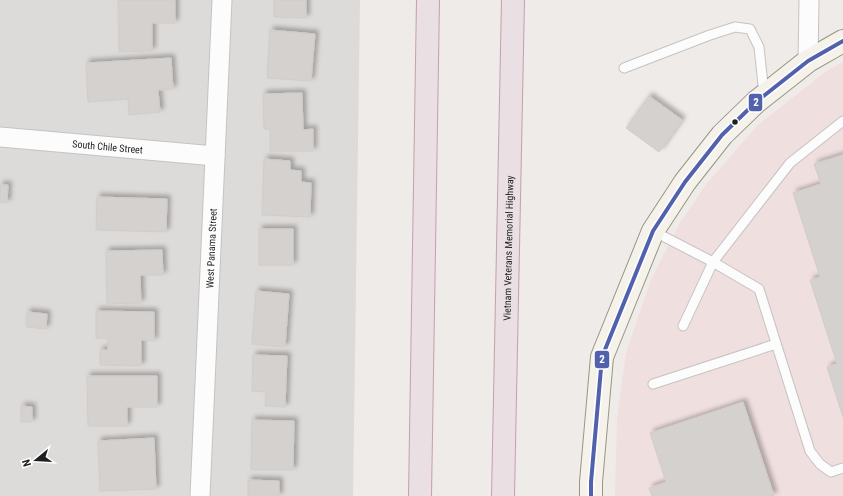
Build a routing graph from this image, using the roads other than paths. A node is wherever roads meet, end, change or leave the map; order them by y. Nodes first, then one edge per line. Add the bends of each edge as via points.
1 (222, 0) edge
2 (428, 0) edge
3 (513, 0) edge
4 (809, 0) edge
5 (843, 42) edge
6 (808, 61) junction
7 (624, 68) dead end
8 (764, 95) junction
9 (843, 121) edge
10 (0, 137) edge
11 (215, 156) junction
12 (654, 231) junction
13 (713, 262) junction
14 (683, 326) dead end
15 (776, 344) junction
16 (653, 384) dead end
17 (421, 429) junction
18 (843, 468) edge
19 (200, 496) edge
20 (414, 496) edge
21 (420, 496) edge
22 (503, 496) edge
23 (591, 496) edge

1 - 11 street, West Panama Street
2 - 17 highway
3 - 22 highway, Vietnam Veterans Memorial Highway
4 - 6 street
5 - 6 street
6 - 8 street
7 - 8 lane via 735,27 750,29 759,47
8 - 12 street via 722,135 685,182
9 - 13 lane via 790,163
10 - 11 street, South Chile Street
11 - 19 street, West Panama Street
12 - 13 lane
12 - 23 street via 602,357
13 - 14 lane
13 - 15 lane via 759,289
15 - 16 lane
15 - 18 lane via 810,451 820,464 831,472
17 - 20 highway
17 - 21 highway

